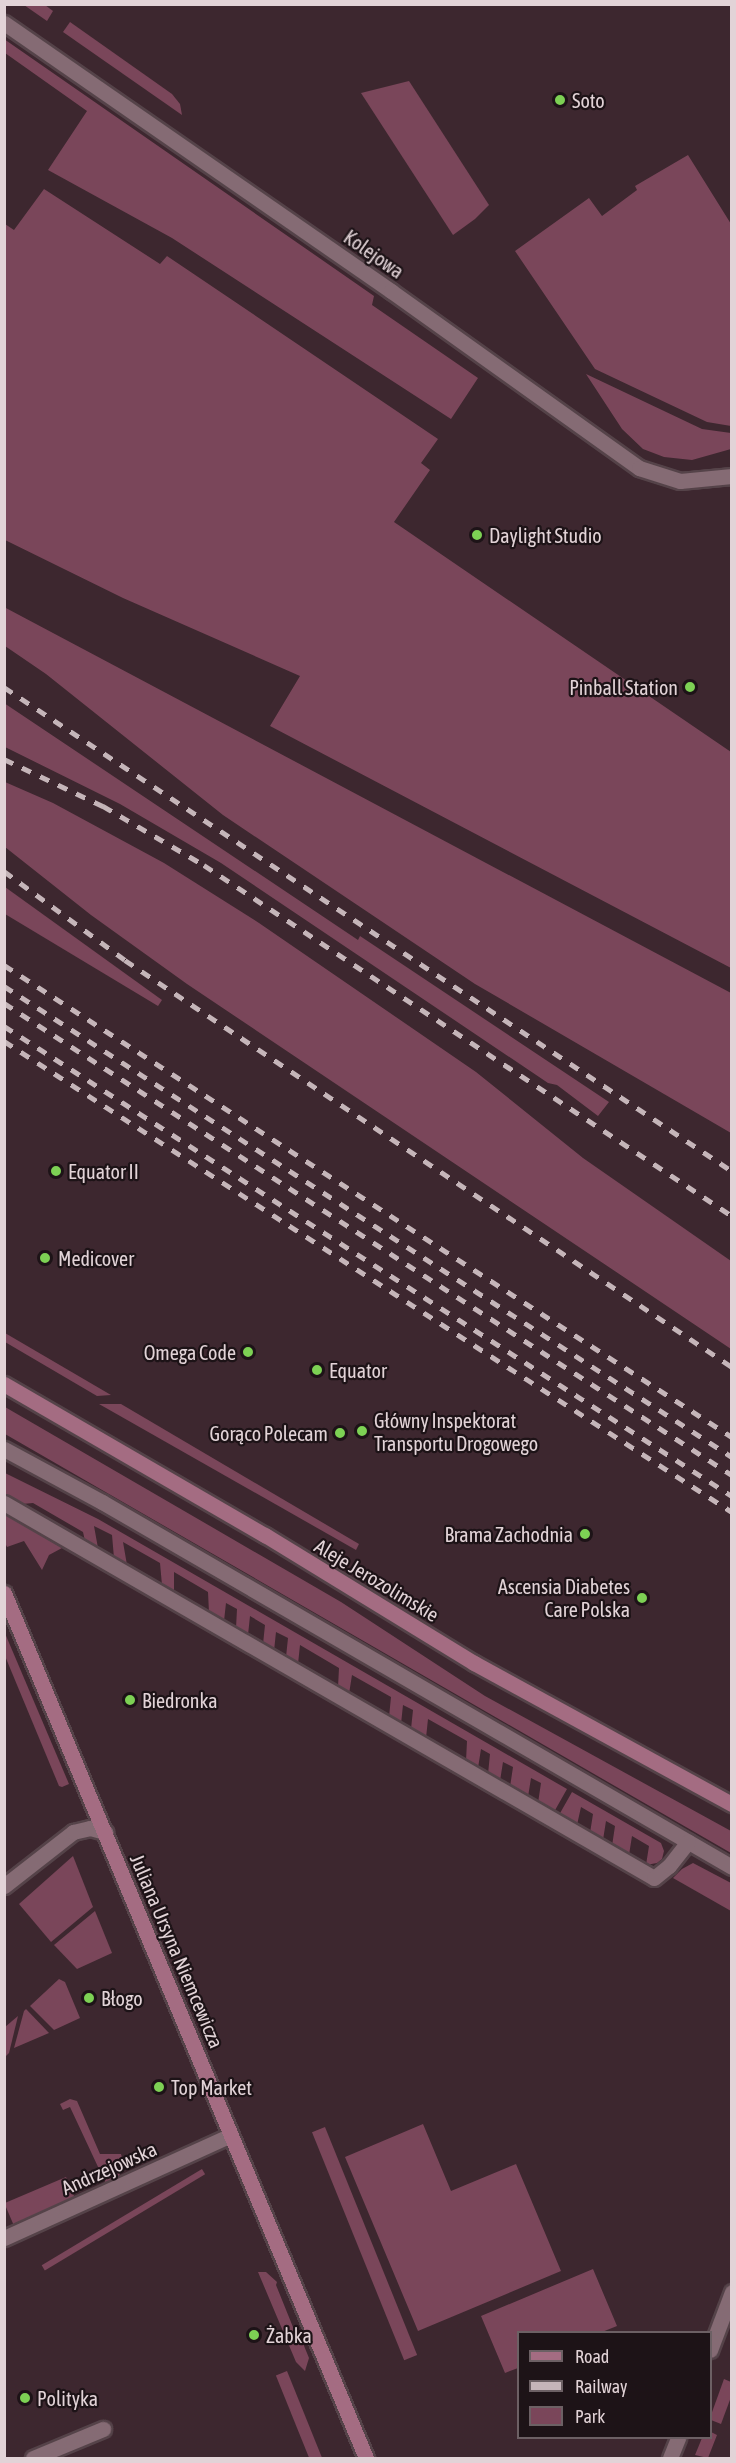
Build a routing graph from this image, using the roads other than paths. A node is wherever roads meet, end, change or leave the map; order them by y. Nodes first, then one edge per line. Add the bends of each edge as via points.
1 (4, 23) edge
2 (732, 476) edge
3 (4, 1384) edge
4 (4, 1449) edge
5 (4, 1503) edge
6 (4, 1593) edge
7 (732, 1804) edge
8 (105, 1832) junction
9 (688, 1842) junction
10 (732, 1867) edge
11 (4, 1886) edge
12 (231, 2135) junction
13 (4, 2238) edge
14 (732, 2292) edge
15 (712, 2346) edge
16 (103, 2429) dead end
17 (678, 2439) edge
18 (33, 2458) edge
19 (366, 2458) edge
20 (670, 2458) edge

1 - 2 street, Kolejowa via 639,468 680,481
3 - 7 main road, Aleje Jerozolimskie via 265,1535 474,1663
4 - 9 street
5 - 9 street via 654,1878
6 - 8 main road, Juliana Ursyna Niemcewicza
8 - 11 street via 90,1828 73,1832
8 - 12 main road, Juliana Ursyna Niemcewicza
9 - 10 street
12 - 13 street, Andrzejowska
12 - 19 main road, Juliana Ursyna Niemcewicza
14 - 15 street
16 - 18 street
17 - 20 street

